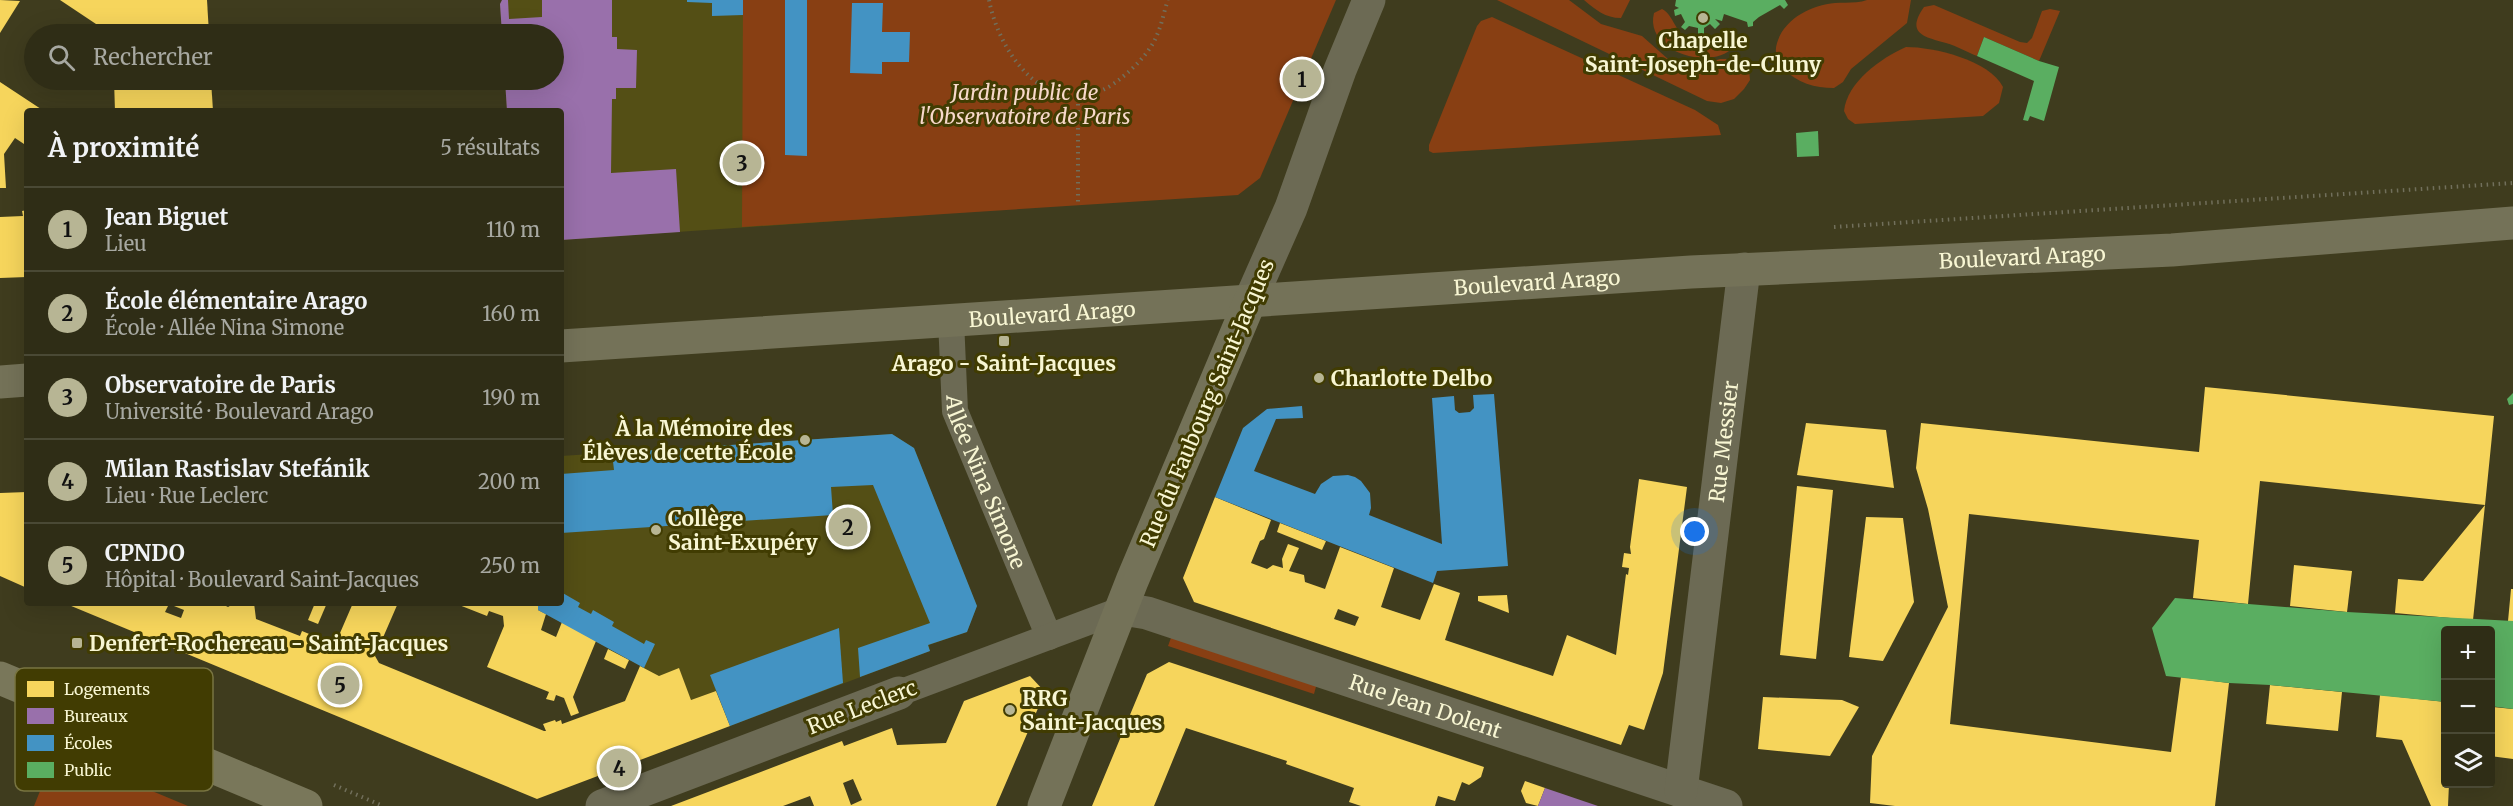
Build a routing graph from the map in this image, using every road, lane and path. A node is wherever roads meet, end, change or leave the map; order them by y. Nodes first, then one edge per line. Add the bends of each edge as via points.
1 (989, 0) edge
2 (1168, 0) edge
3 (1369, 0) edge
4 (1078, 98) junction
5 (2513, 183) edge
6 (1078, 206) dead end
7 (2513, 223) edge
8 (1832, 228) dead end
9 (1744, 269) junction
10 (1250, 301) junction
11 (951, 320) junction
12 (564, 346) edge
13 (24, 380) edge
14 (0, 382) edge
15 (1123, 609) junction
16 (1049, 637) junction
17 (0, 678) edge
18 (15, 684) edge
19 (899, 693) joint
20 (213, 767) edge
21 (1681, 791) junction
22 (306, 806) edge
23 (602, 806) edge
24 (1044, 806) edge
25 (1726, 806) edge

1 - 4 path via 1005,44 1019,66 1055,93
2 - 4 path via 1157,35 1133,68 1115,84
3 - 10 street, Rue du Faubourg Saint-Jacques via 1291,207
4 - 6 path
5 - 8 path, Boulevard Arago
7 - 9 main road, Boulevard Arago via 2172,249
9 - 10 main road, Boulevard Arago
9 - 21 street, Rue Messier
10 - 11 main road, Boulevard Arago
10 - 15 main road, Rue du Faubourg Saint-Jacques
11 - 12 main road, Boulevard Arago
11 - 16 street, Allée Nina Simone via 955,411
13 - 14 main road
15 - 16 street, Rue Leclerc
15 - 21 street, Rue Jean Dolent via 1147,613
15 - 24 main road, Rue du Faubourg Saint-Jacques
16 - 19 street, Rue Leclerc
17 - 18 main road
19 - 23 street, Rue Leclerc
20 - 22 main road
21 - 25 street, Rue Jean Dolent

